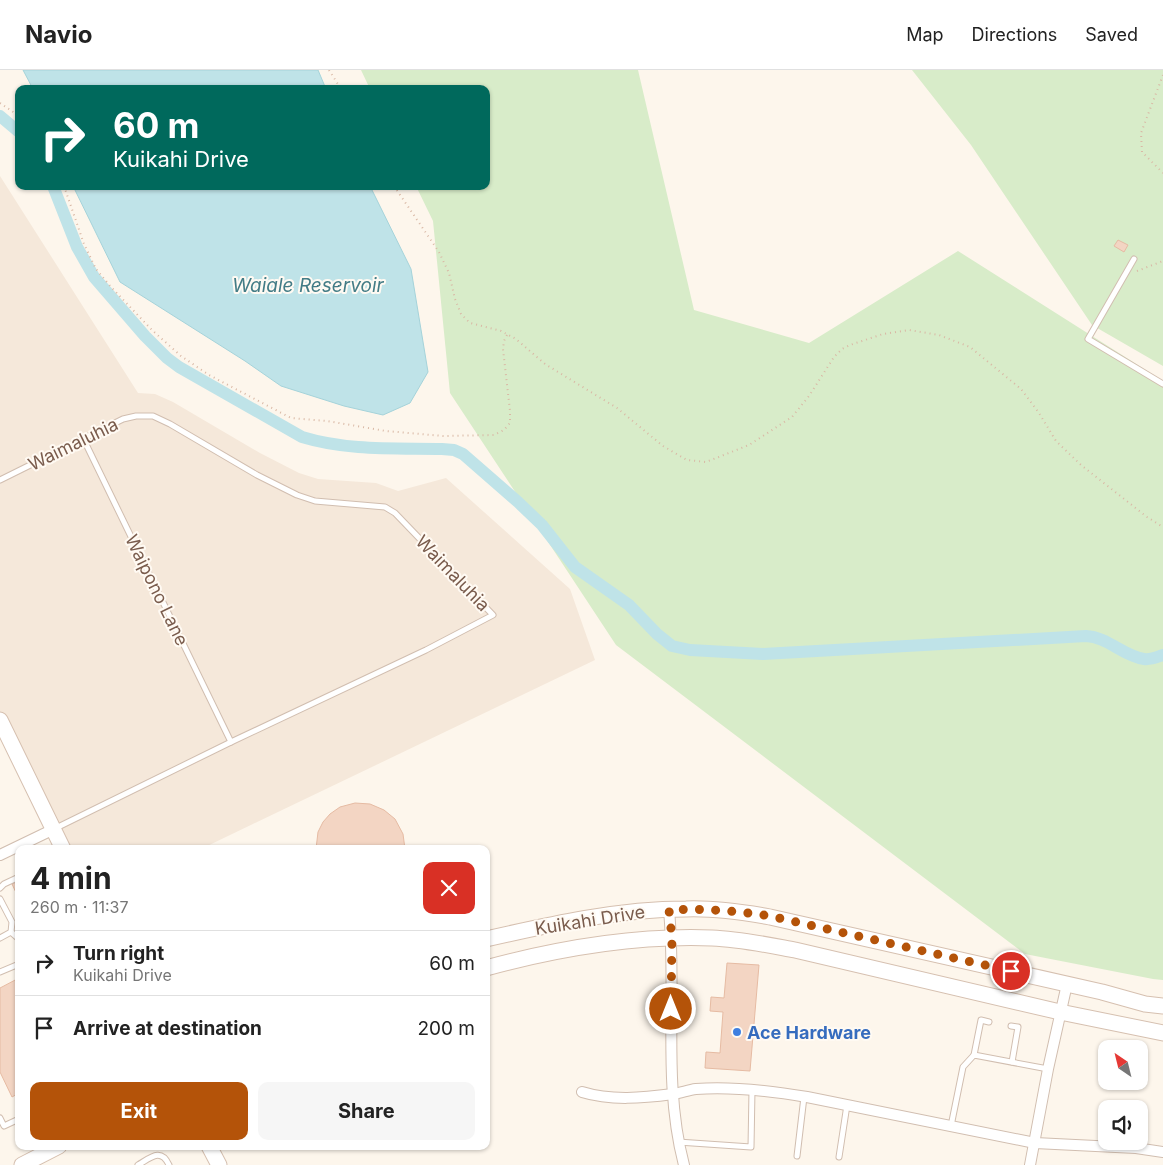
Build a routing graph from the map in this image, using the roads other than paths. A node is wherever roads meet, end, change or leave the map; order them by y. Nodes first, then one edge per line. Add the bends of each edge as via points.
1 (1134, 259) dead end
2 (1163, 384) edge
3 (83, 438) junction
4 (0, 480) edge
5 (0, 720) edge
6 (231, 742) junction
7 (54, 829) junction
8 (21, 845) edge
9 (62, 845) edge
10 (15, 848) edge
11 (0, 855) edge
12 (15, 879) edge
13 (0, 888) edge
14 (0, 899) edge
15 (669, 910) junction
16 (11, 932) junction
17 (15, 932) edge
18 (15, 936) edge
19 (0, 938) edge
20 (490, 938) edge
21 (672, 938) junction
22 (15, 966) edge
23 (490, 967) edge
24 (0, 972) edge
25 (1067, 984) junction
26 (1163, 1006) edge
27 (1060, 1012) junction
28 (988, 1022) dead end
29 (1011, 1026) dead end
30 (1163, 1033) edge
31 (978, 1035) junction
32 (985, 1036) dead end
33 (1009, 1040) dead end
34 (1016, 1041) junction
35 (974, 1056) junction
36 (1012, 1062) junction
37 (1048, 1069) junction
38 (752, 1090) junction
39 (582, 1092) dead end
40 (673, 1094) junction
41 (804, 1096) junction
42 (847, 1105) junction
43 (0, 1118) edge
44 (15, 1121) edge
45 (951, 1126) junction
46 (678, 1142) junction
47 (1034, 1143) junction
48 (51, 1150) edge
49 (211, 1150) edge
50 (1163, 1152) edge
51 (797, 1156) dead end
52 (839, 1157) dead end
53 (22, 1165) edge
54 (138, 1165) edge
55 (169, 1165) edge
56 (219, 1165) edge
57 (684, 1165) edge
58 (1030, 1165) edge

1 - 2 lane via 1088,339
3 - 4 lane, Waimaluhia
3 - 6 lane, Waipono Lane
3 - 6 lane, Waimaluhia via 123,419 152,416 296,495 315,501 385,507 395,513 493,615
5 - 7 main road
6 - 7 lane, Waimaluhia
7 - 8 street
7 - 9 main road
10 - 11 street
12 - 13 lane
14 - 16 lane via 12,922
15 - 20 main road, Kuikahi Drive via 593,916
15 - 21 street
15 - 25 main road, Kuikahi Drive via 686,908 770,916
16 - 17 lane
16 - 18 lane
16 - 19 lane
21 - 23 main road, Kuikahi Drive via 603,943
21 - 27 main road, Kuikahi Drive via 755,942
21 - 40 street
22 - 24 lane
25 - 26 main road, Kuikahi Drive
25 - 27 street
27 - 30 main road, Kuikahi Drive
27 - 37 street
28 - 31 lane via 981,1020
29 - 34 lane via 1018,1027
31 - 32 lane
31 - 35 lane
33 - 34 lane
34 - 36 lane
35 - 36 lane
35 - 45 lane via 963,1066
36 - 37 lane
37 - 47 street
38 - 40 street via 695,1089
38 - 41 street
38 - 46 lane via 751,1147
39 - 40 street via 612,1098
40 - 46 street
41 - 42 street
41 - 51 lane
42 - 45 street
42 - 52 lane
43 - 44 lane via 4,1126
45 - 47 street
46 - 57 street
47 - 50 street
47 - 58 street
48 - 53 main road
49 - 56 main road
54 - 55 lane via 161,1155

